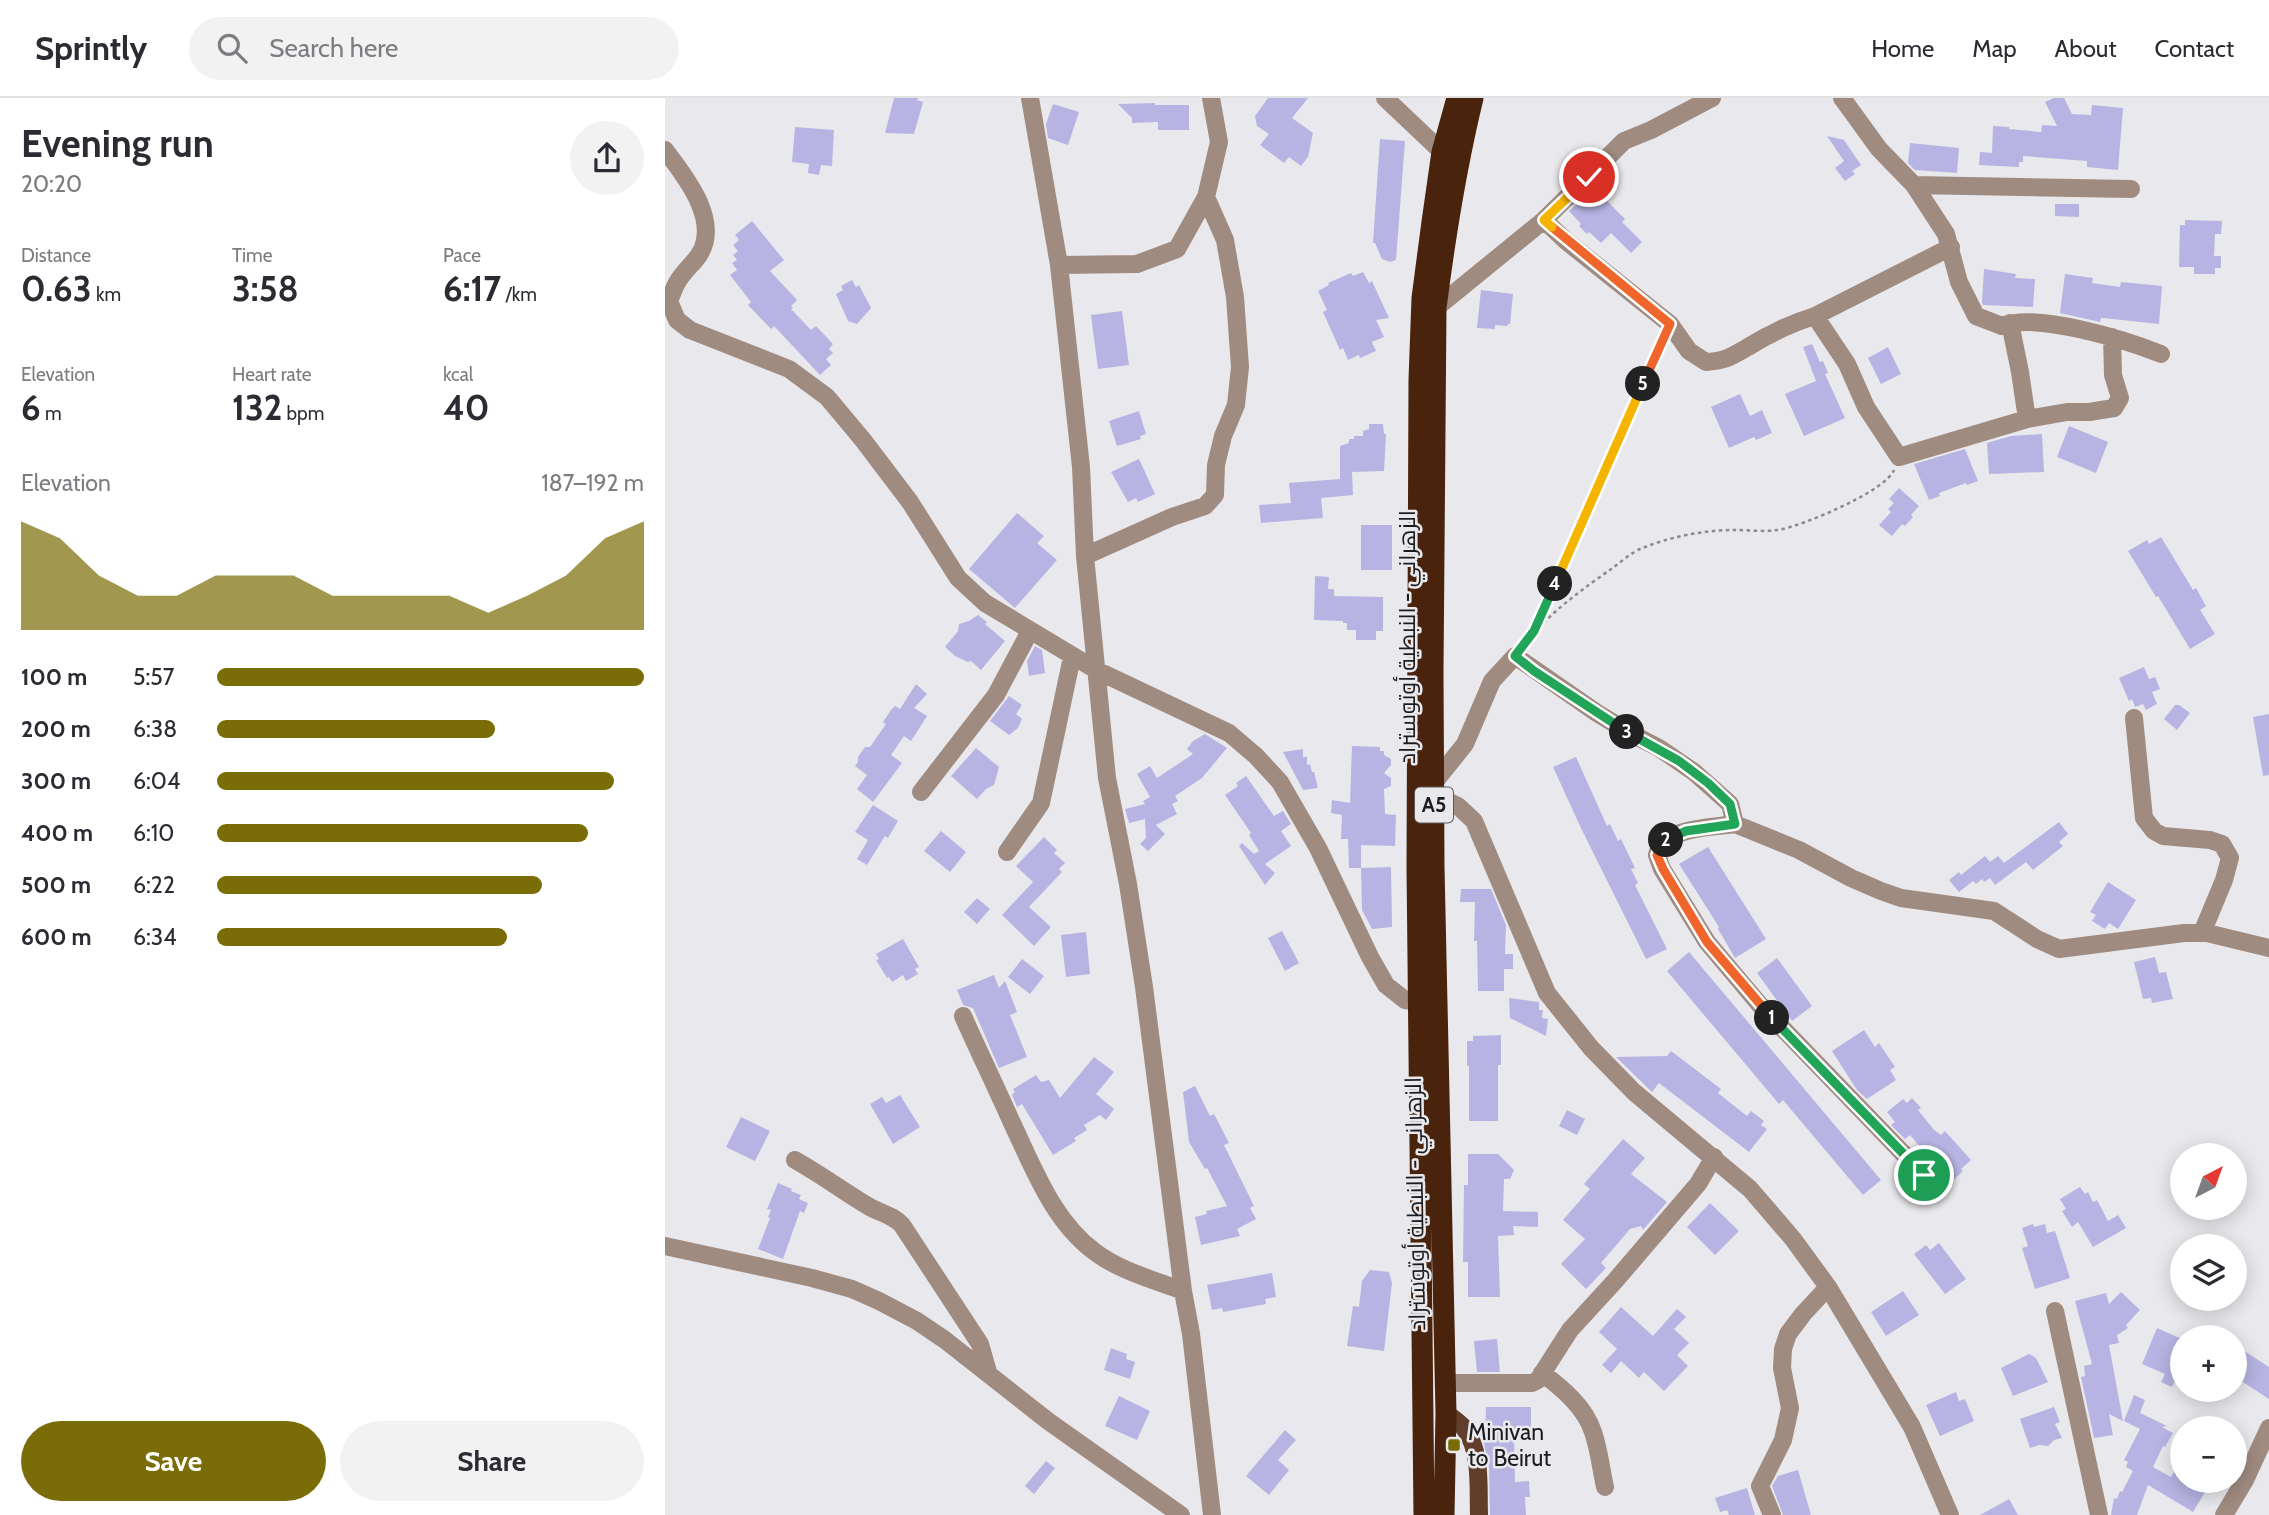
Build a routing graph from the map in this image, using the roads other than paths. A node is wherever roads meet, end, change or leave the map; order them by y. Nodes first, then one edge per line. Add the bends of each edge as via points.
1 (1030, 98) edge
2 (1211, 98) edge
3 (1385, 98) edge
4 (1457, 98) edge
5 (1473, 98) edge
6 (1712, 98) edge
7 (1842, 98) edge
8 (665, 150) edge
9 (1442, 152) junction
10 (1914, 185) junction
11 (2131, 189) dead end
12 (1206, 197) junction
13 (1544, 220) junction
14 (1951, 247) junction
15 (1059, 265) junction
16 (1436, 308) junction
17 (1815, 316) junction
18 (2010, 323) junction
19 (2112, 337) junction
20 (2161, 354) dead end
21 (2027, 419) junction
22 (1085, 556) junction
23 (1030, 631) junction
24 (1072, 657) junction
25 (1098, 671) junction
26 (2134, 718) dead end
27 (921, 792) dead end
28 (1430, 801) junction
29 (1735, 824) junction
30 (1007, 852) dead end
31 (1426, 867) junction
32 (2202, 933) junction
33 (2269, 948) edge
34 (1419, 1002) junction
35 (963, 1016) dead end
36 (1714, 1157) junction
37 (795, 1160) dead end
38 (1924, 1175) dead end
39 (665, 1247) edge
40 (1828, 1287) junction
41 (1183, 1291) junction
42 (2055, 1311) dead end
43 (988, 1372) junction
44 (1542, 1373) junction
45 (1445, 1383) junction
46 (1446, 1413) junction
47 (2269, 1428) edge
48 (1605, 1488) dead end
49 (1181, 1515) edge
50 (1212, 1515) edge
51 (1423, 1515) edge
52 (1444, 1515) edge
53 (1479, 1515) edge
54 (1772, 1515) edge
55 (1950, 1515) edge
56 (2099, 1515) edge
57 (2224, 1515) edge

1 - 15 street
2 - 12 street via 1219,142
3 - 9 street
4 - 9 highway, الزهراني - النبطية أوتوستراد / A5
5 - 16 highway, الزهراني - النبطية أوتوستراد / A5 via 1445,231
6 - 13 street via 1623,141
7 - 10 street via 1879,149
8 - 23 street via 684,173 706,227 699,255 669,301 677,320 690,330 789,369 827,397 910,502 958,578 985,603
9 - 28 highway, الزهراني - النبطية أوتوستراد / A5 via 1422,298 1419,380 1417,592
10 - 11 street
10 - 14 street
12 - 15 street via 1177,249 1137,264
12 - 22 street via 1225,240 1240,368 1236,405 1216,465 1215,495 1205,506
13 - 16 street
13 - 17 street via 1670,324 1689,351 1706,362 1732,358
14 - 17 street
14 - 18 street via 1959,282 1976,316 2002,326
15 - 22 street via 1081,467
16 - 28 highway, الزهراني - النبطية أوتوستراد / A5
17 - 21 street via 1899,457
18 - 19 street via 2034,321
18 - 21 street
19 - 20 street
19 - 21 street via 2113,375 2120,398 2115,408
22 - 25 street
23 - 24 street
23 - 27 street via 996,695
24 - 25 street
24 - 30 street via 1041,803
25 - 34 street via 1229,733 1256,756 1280,782 1318,848 1387,985 1405,1000
25 - 41 street via 1107,778 1144,987
26 - 32 street via 2144,818 2163,836 2223,844 2230,858
28 - 29 street via 1465,744 1492,681 1515,656 1694,772 1730,804
28 - 31 highway, الزهراني - النبطية أوتوستراد / A5
28 - 36 street via 1458,806 1474,821 1547,993 1634,1092
29 - 32 street via 1901,898 1994,911 2059,949
29 - 38 street via 1686,831 1663,842 1657,855 1663,869 1707,942 1760,1005
31 - 34 highway, الزهراني - النبطية أوتوستراد / A5
31 - 45 highway, الزهراني - النبطية أوتوستراد / A5
32 - 33 street
34 - 51 highway, الزهراني - النبطية أوتوستراد / A5
35 - 41 street via 1039,1180 1069,1227 1115,1264
36 - 40 street via 1750,1189
36 - 44 street via 1698,1184 1570,1330
37 - 43 street via 902,1225 981,1344
39 - 43 street via 852,1289 917,1321
40 - 54 street via 1803,1314 1783,1349 1790,1408 1783,1440 1760,1486
40 - 55 street via 1912,1427
41 - 50 street
42 - 56 street
43 - 49 street via 1048,1421
44 - 45 street via 1532,1383
44 - 48 street via 1565,1390 1585,1415
45 - 46 highway, الزهراني - النبطية أوتوستراد / A5
46 - 52 highway, الزهراني - النبطية أوتوستراد / A5
46 - 53 main road via 1464,1428 1472,1444
47 - 57 street

